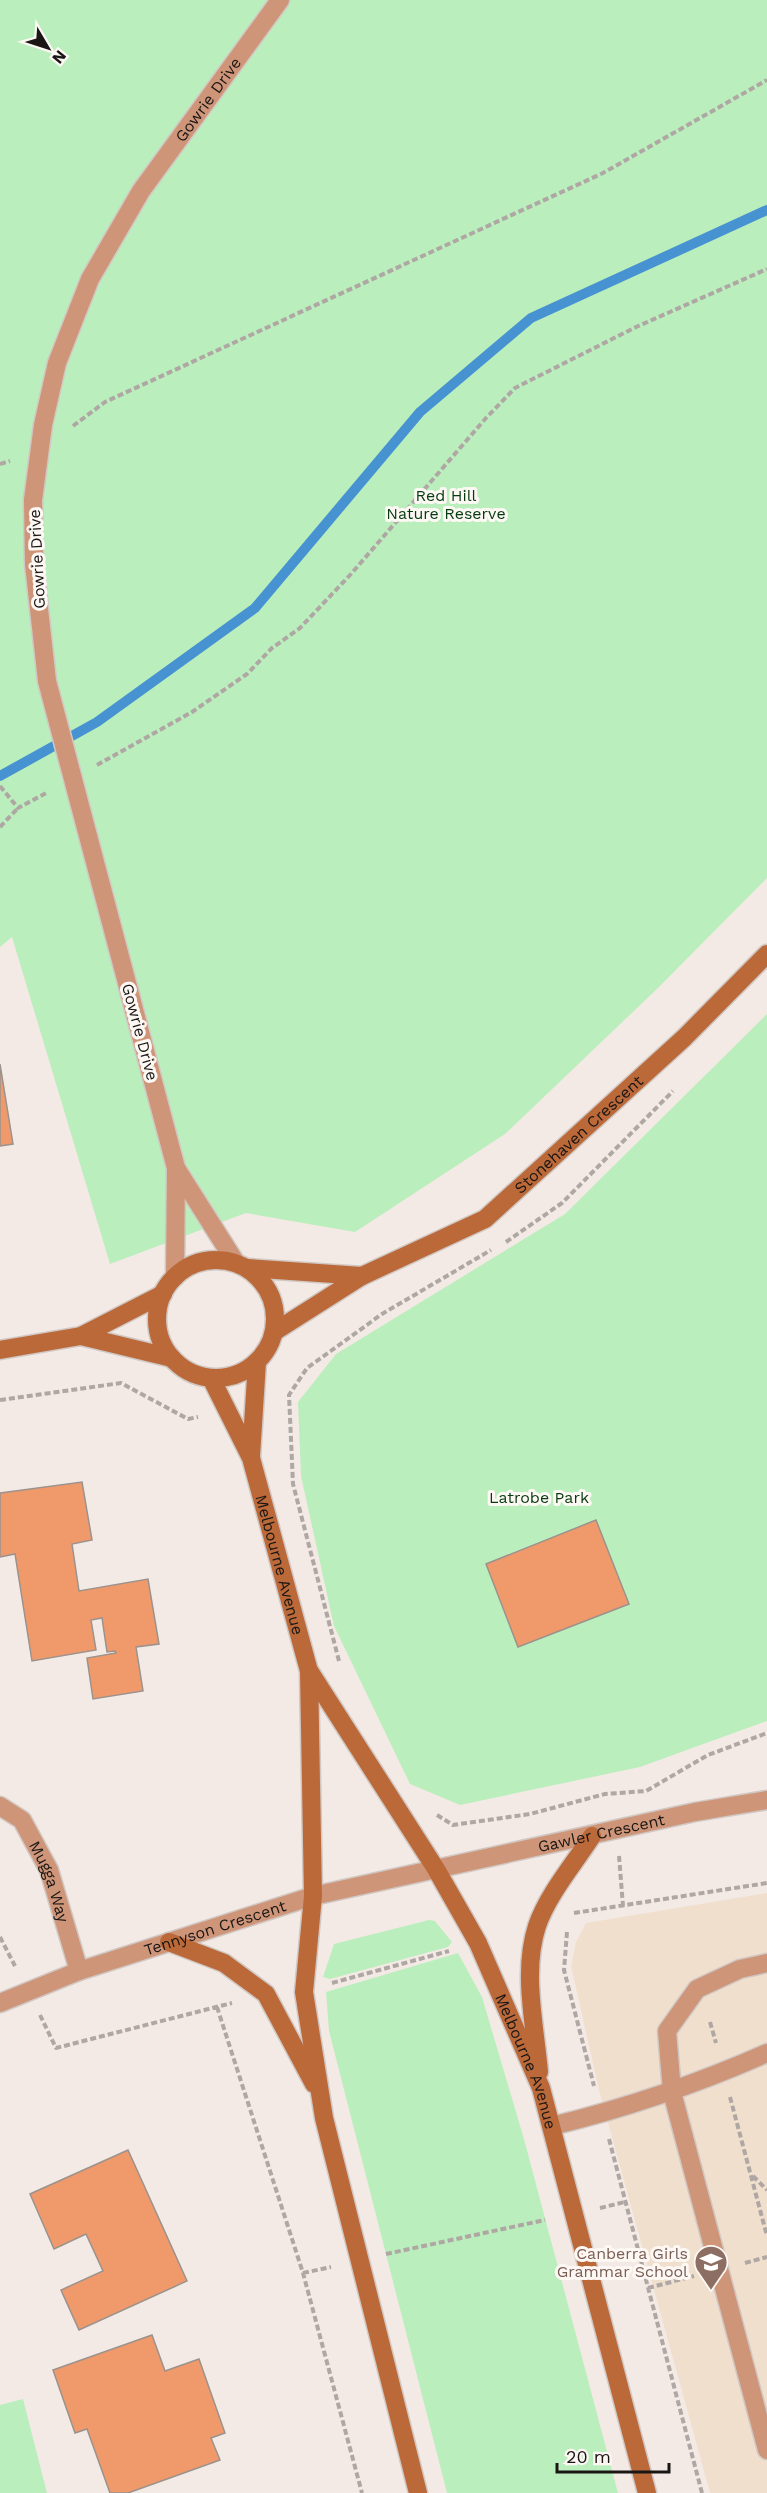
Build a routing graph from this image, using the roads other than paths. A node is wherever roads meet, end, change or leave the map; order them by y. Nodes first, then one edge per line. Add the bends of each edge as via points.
1 (280, 0) edge
2 (767, 954) edge
3 (176, 1168) junction
4 (242, 1266) junction
5 (363, 1276) junction
6 (175, 1277) junction
7 (163, 1294) junction
8 (274, 1332) junction
9 (81, 1336) junction
10 (0, 1350) edge
11 (172, 1358) junction
12 (257, 1362) junction
13 (211, 1378) junction
14 (251, 1458) junction
15 (309, 1671) junction
16 (767, 1800) edge
17 (0, 1806) edge
18 (592, 1836) junction
19 (436, 1869) junction
20 (313, 1896) junction
21 (169, 1942) junction
22 (767, 1963) edge
23 (79, 1971) junction
24 (0, 2002) edge
25 (767, 2053) edge
26 (541, 2088) junction
27 (672, 2092) junction
28 (321, 2096) junction
29 (552, 2126) junction
30 (767, 2450) edge
31 (418, 2493) edge
32 (647, 2493) edge

1 - 3 street, Gowrie Drive via 141,191 105,249 60,355 38,452 33,500 34,564 47,681
2 - 5 main road, Stonehaven Crescent via 684,1038 485,1219
3 - 4 street, Gowrie Drive
3 - 6 street, Gowrie Drive
4 - 5 main road, Stonehaven Crescent
4 - 6 main road via 206,1261
4 - 8 main road via 261,1280 271,1295 276,1313
5 - 8 main road, Stonehaven Crescent
6 - 7 main road
7 - 9 main road
7 - 11 main road via 158,1328 162,1344
8 - 12 main road
9 - 10 main road
9 - 11 main road
11 - 13 main road via 183,1368
12 - 13 main road via 243,1372
12 - 14 main road, Melbourne Avenue
13 - 14 main road, Melbourne Avenue
14 - 15 main road, Melbourne Avenue
15 - 19 main road, Melbourne Avenue
15 - 20 main road, Melbourne Avenue
16 - 18 street, Gawler Crescent
17 - 23 street, Mugga Way via 22,1820 49,1870
18 - 19 street, Gawler Crescent
18 - 26 main road via 546,1907 537,1926 529,1964
19 - 20 street, Tennyson Crescent
19 - 26 main road, Melbourne Avenue via 478,1943
20 - 21 street, Tennyson Crescent
20 - 28 main road, Melbourne Avenue via 304,1992
21 - 23 street, Tennyson Crescent
21 - 28 main road via 224,1963 266,1994
22 - 27 street via 740,1969 697,1989 667,2031
23 - 24 street, Tennyson Crescent
25 - 27 street
26 - 29 main road, Melbourne Avenue
27 - 29 street
27 - 30 street
28 - 31 main road, Melbourne Avenue
29 - 32 main road, Melbourne Avenue

